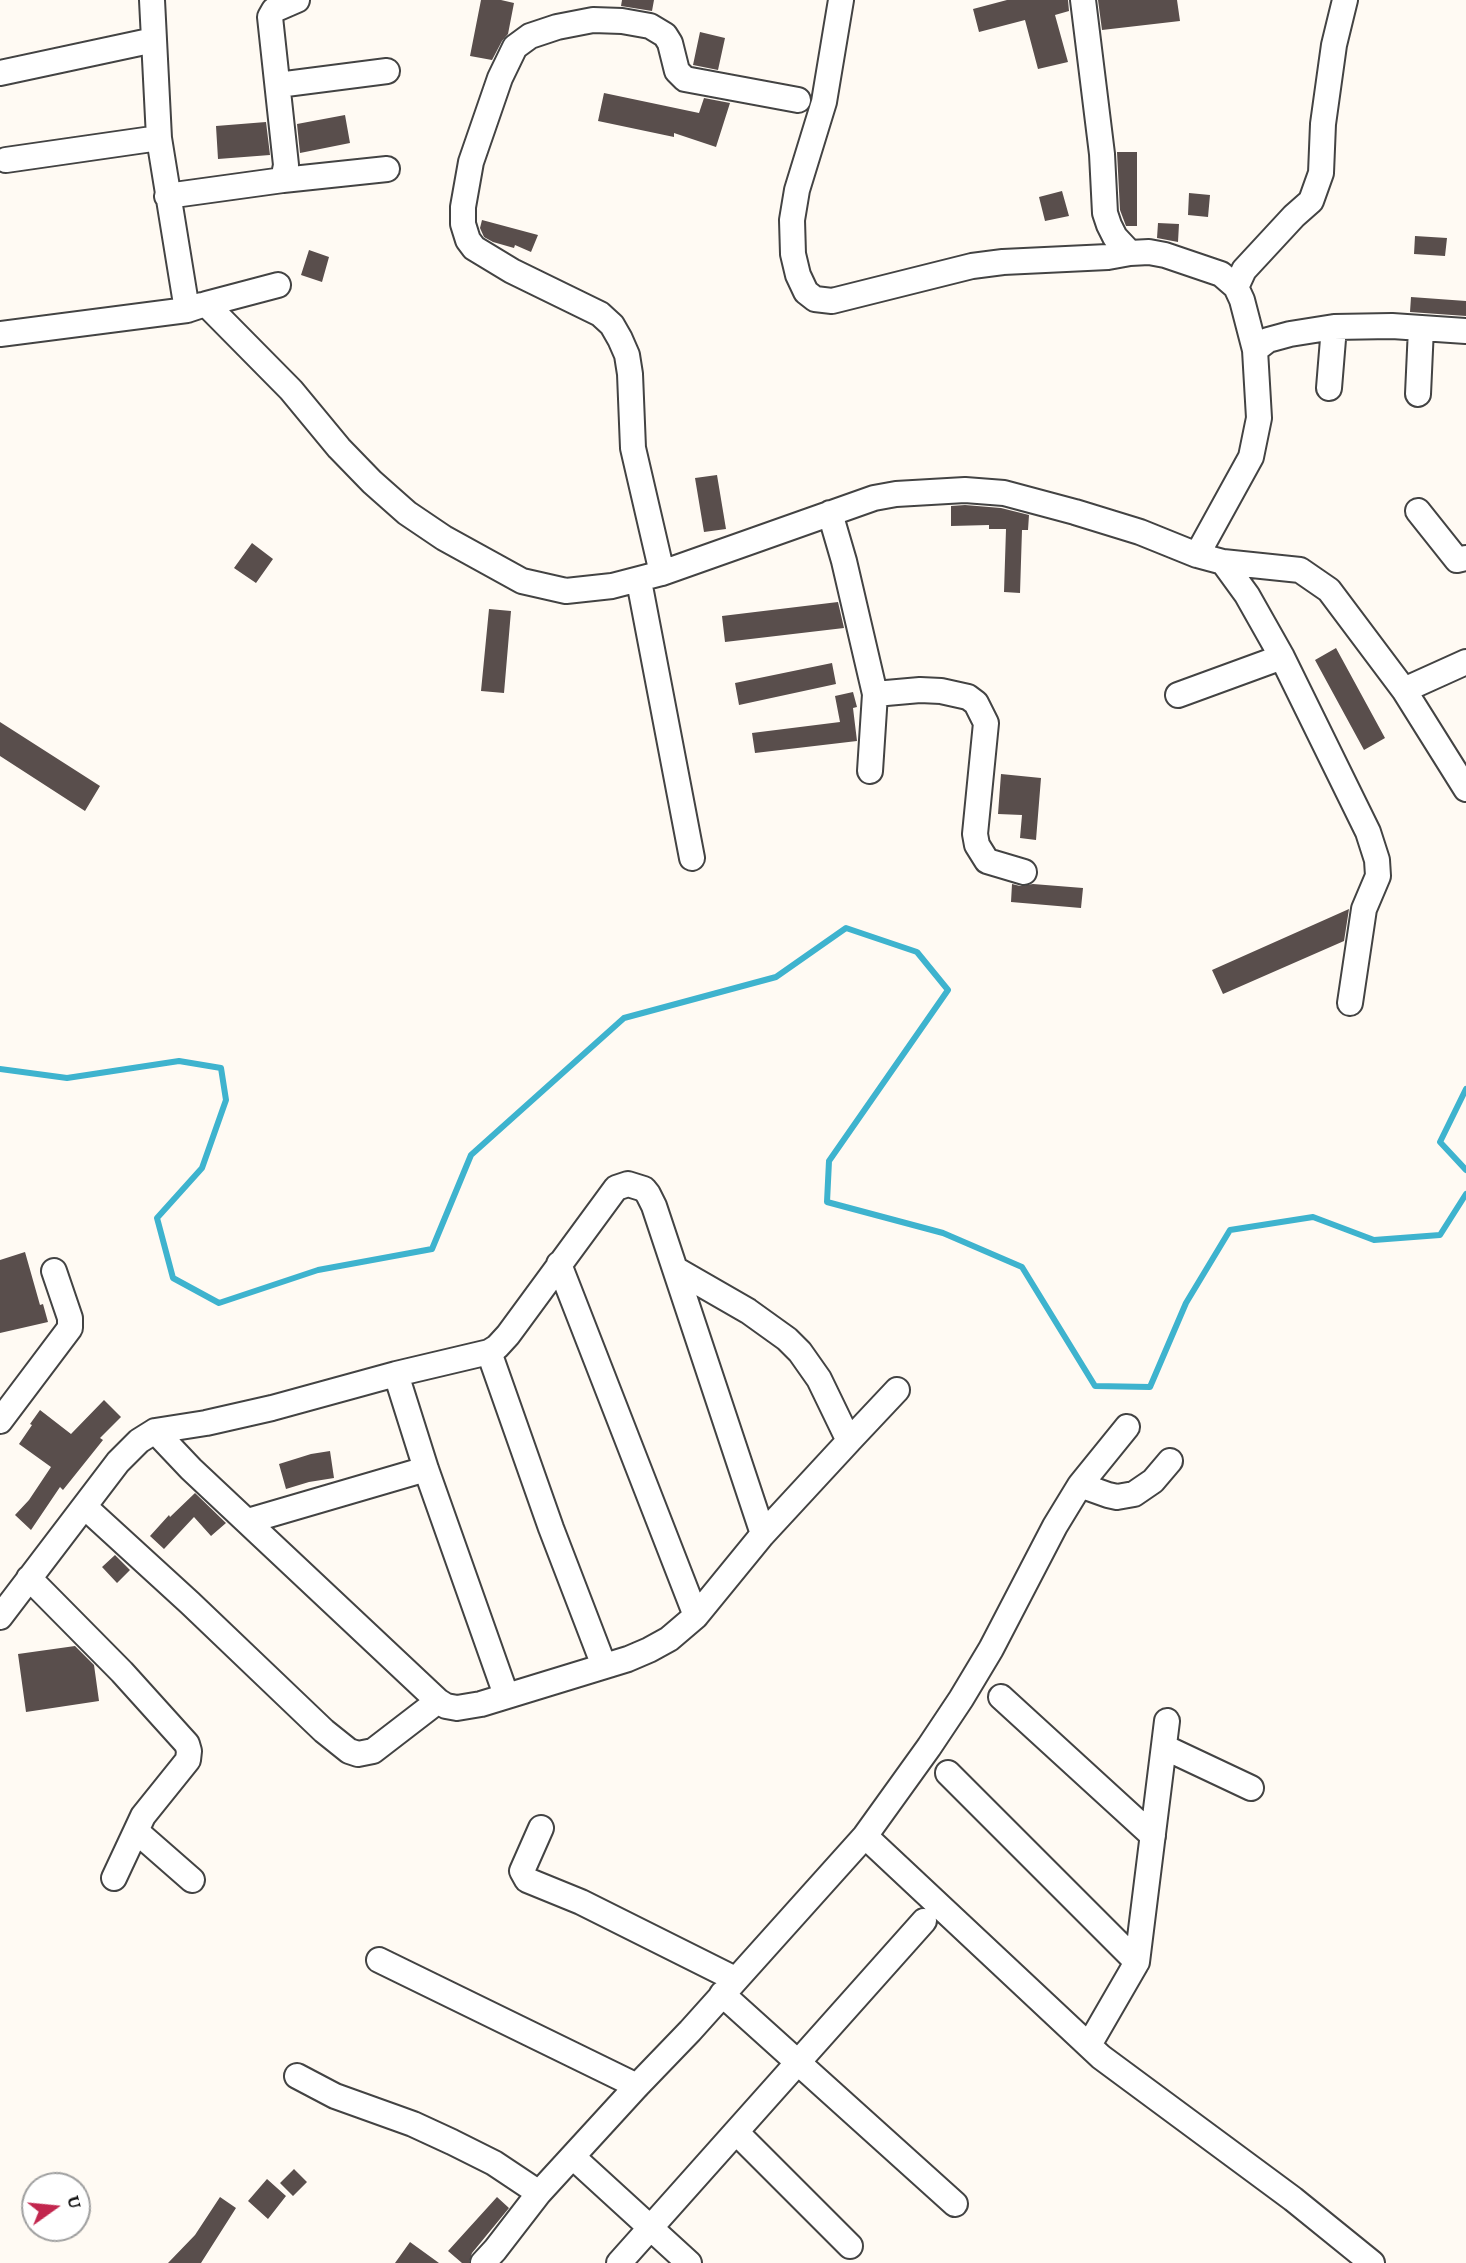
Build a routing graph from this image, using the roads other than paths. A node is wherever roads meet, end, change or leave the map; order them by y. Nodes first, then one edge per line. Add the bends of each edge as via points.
1 (152, 0) edge
2 (297, 0) edge
3 (841, 0) edge
4 (1083, 0) edge
5 (1345, 0) edge
6 (154, 40) junction
7 (387, 71) dead end
8 (0, 73) edge
9 (278, 85) junction
10 (798, 100) dead end
11 (159, 138) junction
12 (6, 160) dead end
13 (387, 169) dead end
14 (283, 180) junction
15 (167, 196) junction
16 (1130, 253) junction
17 (1233, 284) junction
18 (278, 285) dead end
19 (197, 307) junction
20 (1334, 327) junction
21 (1421, 328) junction
22 (1466, 331) edge
23 (0, 334) edge
24 (1255, 350) junction
25 (1329, 388) dead end
26 (1418, 394) dead end
27 (1418, 511) dead end
28 (830, 513) junction
29 (1197, 555) junction
30 (1223, 562) junction
31 (1463, 565) edge
32 (650, 577) junction
33 (1282, 657) junction
34 (1466, 662) edge
35 (1404, 690) junction
36 (875, 694) junction
37 (1178, 695) dead end
38 (870, 771) dead end
39 (1466, 789) edge
40 (692, 858) dead end
41 (1024, 872) dead end
42 (1350, 1003) dead end
43 (559, 1264) junction
44 (675, 1269) junction
45 (54, 1271) dead end
46 (489, 1352) junction
47 (396, 1374) junction
48 (897, 1390) dead end
49 (0, 1421) edge
50 (1127, 1427) dead end
51 (155, 1431) junction
52 (849, 1441) junction
53 (1170, 1461) dead end
54 (426, 1469) junction
55 (1080, 1485) junction
56 (85, 1507) junction
57 (248, 1521) junction
58 (763, 1534) junction
59 (29, 1578) junction
60 (696, 1616) junction
61 (0, 1617) edge
62 (604, 1666) junction
63 (506, 1695) junction
64 (1001, 1697) dead end
65 (438, 1701) junction
66 (1167, 1721) dead end
67 (1164, 1747) junction
68 (948, 1773) dead end
69 (1251, 1787) dead end
70 (541, 1828) dead end
71 (136, 1831) junction
72 (865, 1836) junction
73 (1153, 1836) junction
74 (114, 1878) dead end
75 (192, 1880) dead end
76 (925, 1921) dead end
77 (379, 1960) dead end
78 (1137, 1962) junction
79 (729, 1987) junction
80 (1089, 2045) junction
81 (797, 2062) junction
82 (297, 2076) dead end
83 (636, 2086) junction
84 (736, 2132) junction
85 (573, 2157) junction
86 (539, 2193) junction
87 (955, 2204) dead end
88 (651, 2228) junction
89 (850, 2246) dead end
90 (483, 2263) edge
91 (619, 2263) edge
92 (689, 2263) edge
93 (1372, 2263) edge

1 - 6 street
2 - 9 street via 270,16
3 - 16 street via 824,102 792,220 793,254 806,292 816,299 832,300 972,266
4 - 16 street via 1105,213 1115,237
5 - 17 street via 1323,124 1321,173 1311,201
6 - 8 street
6 - 11 street
7 - 9 street
9 - 14 street via 286,165
10 - 32 street via 685,79 677,71 665,35 650,26 593,20 530,36 515,47 471,162 463,224 474,248 600,314 612,325 627,355 633,448
11 - 12 street
11 - 15 street
13 - 14 street
14 - 15 street
15 - 19 street
16 - 17 street via 1165,255 1221,274
17 - 24 street
18 - 19 street
19 - 23 street
19 - 32 street via 291,390 372,482 444,538 522,580 566,591
20 - 21 street
20 - 24 street via 1268,340
20 - 25 street
21 - 22 street
21 - 26 street
24 - 29 street via 1259,418 1255,443
27 - 31 street
28 - 29 street via 896,494 1004,493 1140,532
28 - 32 street
28 - 36 street
29 - 30 street
30 - 33 street
30 - 35 street via 1300,570 1314,577 1345,608
32 - 40 street
33 - 37 street
33 - 42 street via 1377,860 1378,876 1364,909
34 - 35 street
35 - 39 street
36 - 38 street
36 - 41 street via 941,691 976,703 986,723 977,845 987,861
43 - 44 street via 616,1188 628,1184 648,1194
43 - 46 street via 508,1335
43 - 60 street
44 - 52 street via 748,1311 793,1345 819,1379
44 - 58 street
45 - 49 street via 71,1318 70,1328
46 - 47 street
46 - 62 street
47 - 51 street via 272,1408
47 - 54 street
48 - 52 street
50 - 55 street
51 - 56 street via 128,1450
51 - 57 street
52 - 58 street
53 - 55 street via 1134,1494 1117,1497
54 - 57 street
54 - 63 street
55 - 72 street via 961,1699
56 - 59 street
56 - 65 street via 349,1751 373,1751
57 - 65 street
58 - 60 street
59 - 61 street
59 - 71 street via 189,1747 188,1760
60 - 62 street via 669,1640
62 - 63 street
63 - 65 street via 465,1708
64 - 73 street
66 - 67 street
67 - 69 street
67 - 73 street
68 - 78 street
70 - 79 street via 522,1871 527,1880 581,1902
71 - 74 street
71 - 75 street
72 - 79 street
72 - 80 street
73 - 78 street
76 - 81 street
77 - 83 street
78 - 80 street
79 - 81 street
79 - 83 street
80 - 93 street
81 - 84 street
81 - 87 street
82 - 86 street via 335,2096 452,2142
83 - 85 street
84 - 88 street
84 - 89 street
85 - 86 street
85 - 88 street
86 - 90 street
88 - 91 street
88 - 92 street

